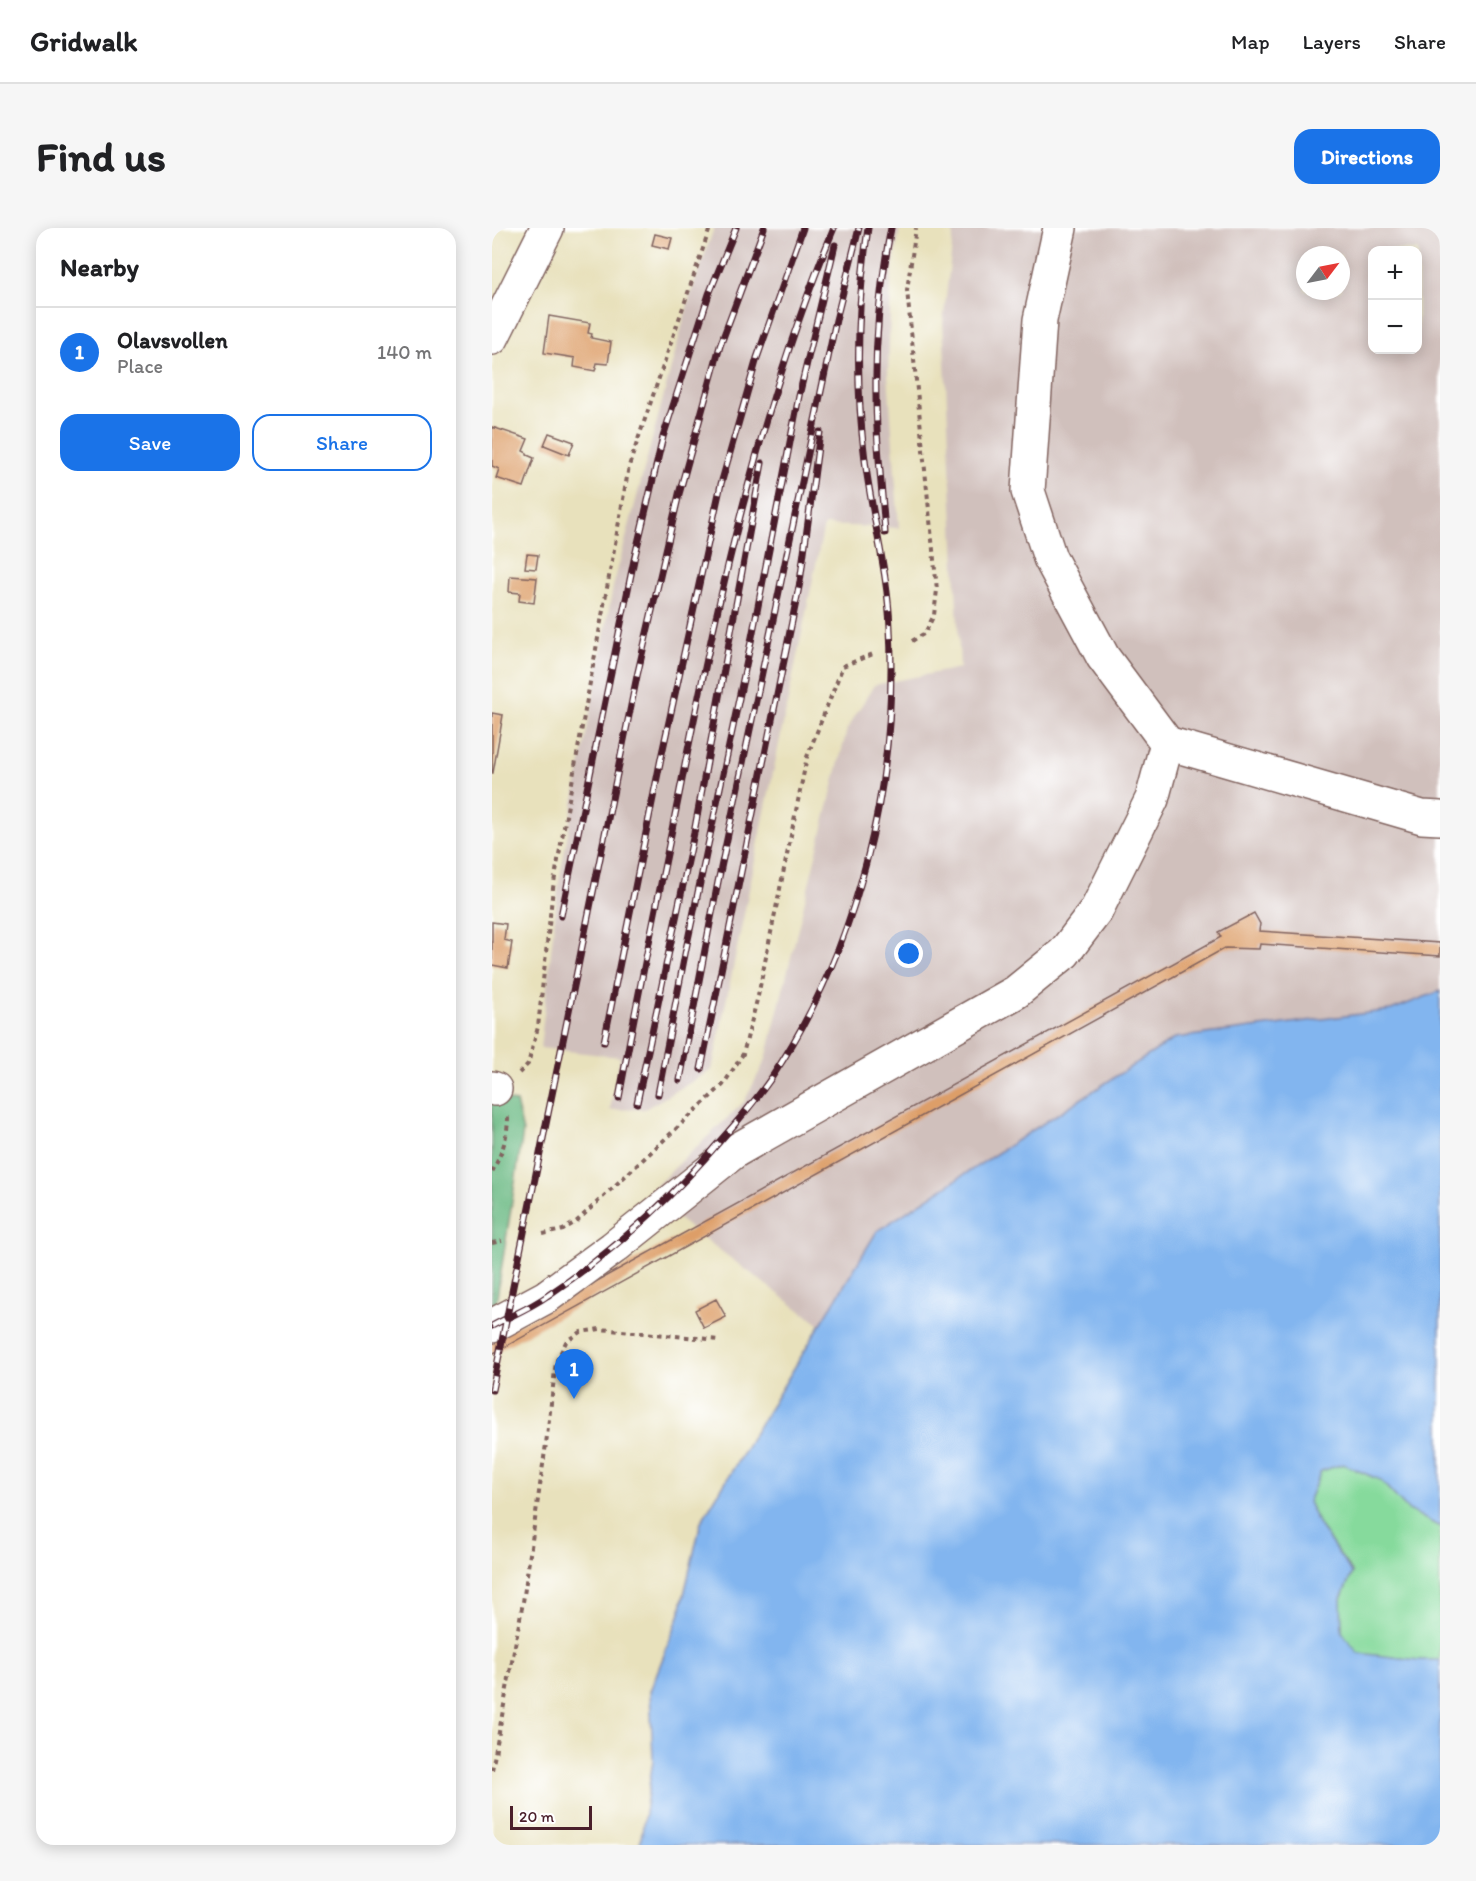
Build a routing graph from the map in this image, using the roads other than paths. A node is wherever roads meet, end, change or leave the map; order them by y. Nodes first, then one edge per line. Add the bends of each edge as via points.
1 (547, 228) edge
2 (1060, 228) edge
3 (492, 338) edge
4 (1167, 743) junction
5 (1440, 818) edge
6 (492, 1326) edge

1 - 3 street
2 - 4 street via 1040,320 1028,491 1050,558 1103,657
4 - 5 street via 1422,817
4 - 6 street via 1152,799 1096,911 1064,953 1016,992 735,1151 546,1297

